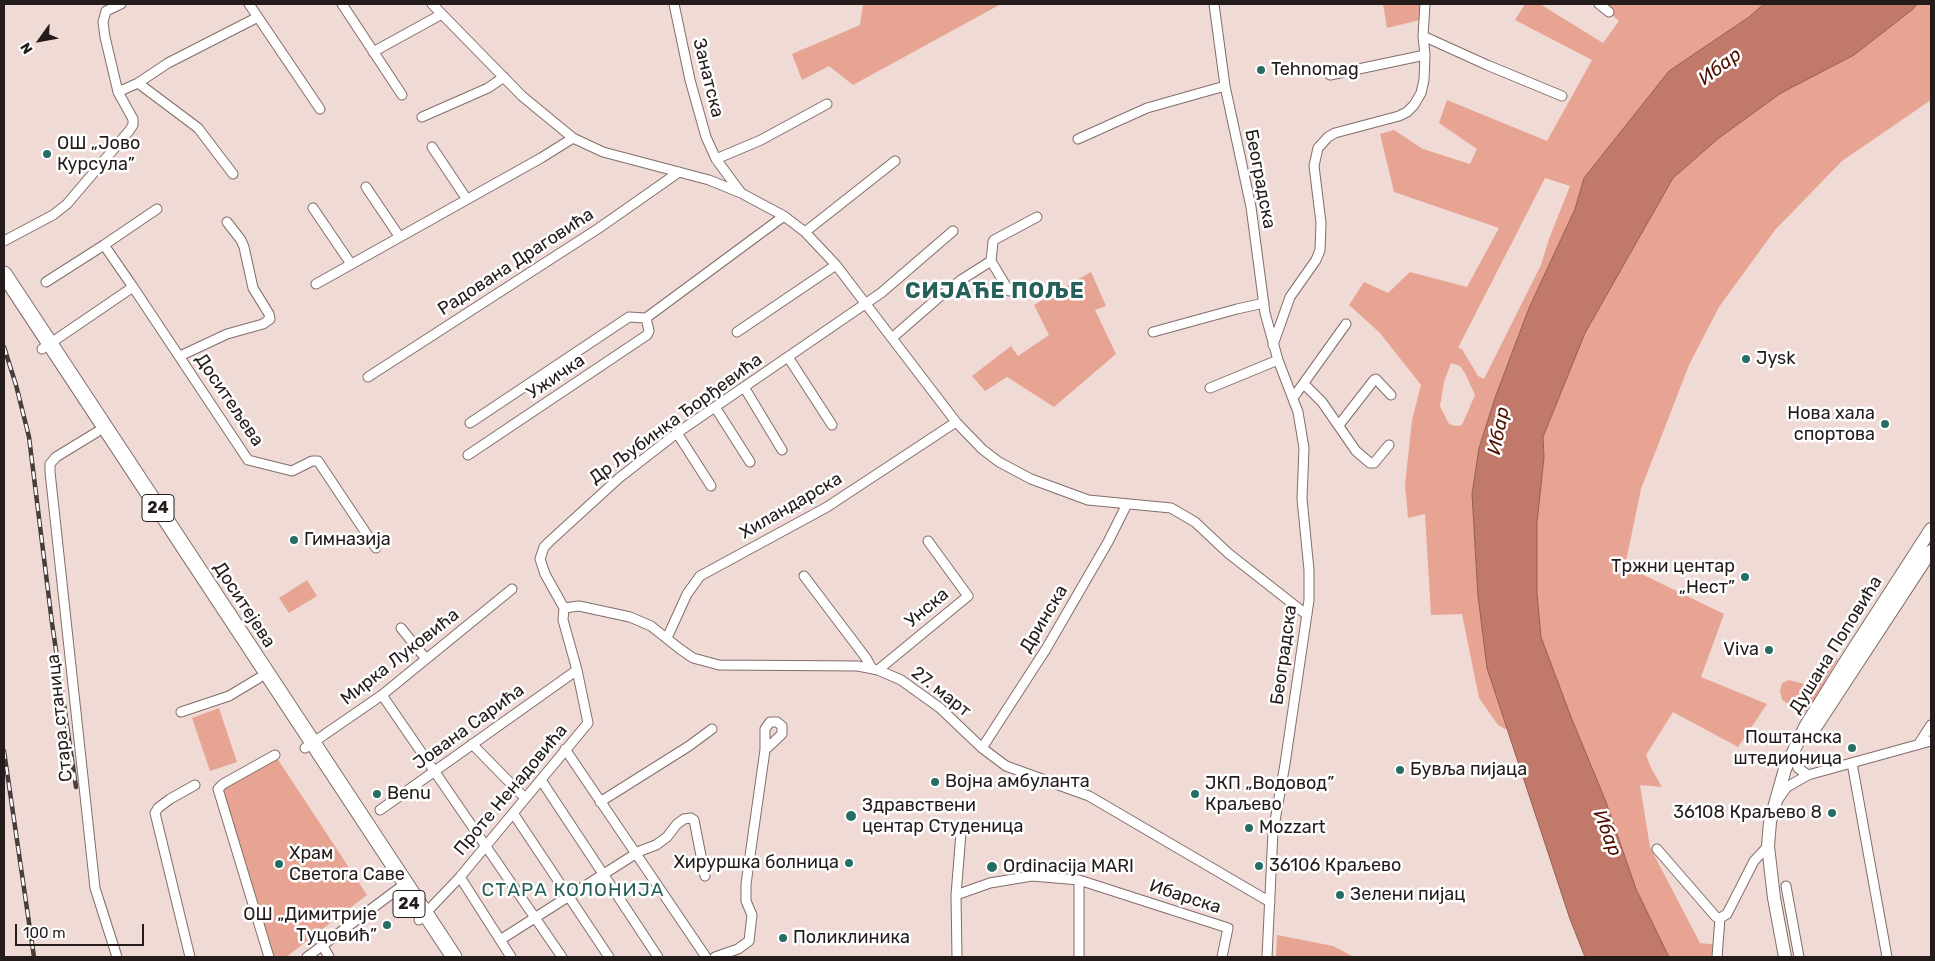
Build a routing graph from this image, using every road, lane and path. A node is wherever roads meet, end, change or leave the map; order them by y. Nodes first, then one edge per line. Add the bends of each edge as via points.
1 (121, 4) edge
2 (249, 4) edge
3 (342, 4) edge
4 (432, 4) edge
5 (674, 4) edge
6 (1214, 4) edge
7 (1425, 4) edge
8 (1599, 4) edge
9 (1609, 12) dead end
10 (442, 14) junction
11 (258, 17) junction
12 (1423, 36) junction
13 (373, 52) junction
14 (1425, 55) junction
15 (1330, 75) dead end
16 (504, 77) junction
17 (138, 82) junction
18 (1225, 86) junction
19 (118, 92) junction
20 (402, 95) dead end
21 (1562, 96) dead end
22 (827, 104) dead end
23 (320, 109) dead end
24 (422, 117) dead end
25 (573, 138) junction
26 (1078, 139) dead end
27 (432, 147) dead end
28 (716, 159) junction
29 (895, 161) dead end
30 (724, 170) junction
31 (679, 172) junction
32 (233, 174) dead end
33 (718, 184) junction
34 (366, 187) dead end
35 (741, 193) junction
36 (466, 198) junction
37 (313, 208) dead end
38 (157, 209) dead end
39 (784, 216) junction
40 (1036, 217) dead end
41 (227, 222) dead end
42 (953, 230) dead end
43 (805, 232) junction
44 (399, 236) junction
45 (4, 241) edge
46 (104, 245) junction
47 (992, 261) junction
48 (351, 264) junction
49 (836, 265) junction
50 (4, 274) edge
51 (46, 282) dead end
52 (316, 284) dead end
53 (133, 287) junction
54 (4, 290) edge
55 (1009, 291) dead end
56 (1264, 303) junction
57 (865, 304) junction
58 (646, 318) junction
59 (1346, 324) dead end
60 (737, 332) dead end
61 (1153, 332) dead end
62 (892, 338) junction
63 (1273, 345) junction
64 (46, 346) junction
65 (180, 356) junction
66 (788, 358) junction
67 (1278, 360) junction
68 (368, 376) dead end
69 (1304, 384) junction
70 (744, 387) junction
71 (1210, 388) dead end
72 (1391, 395) dead end
73 (1293, 398) junction
74 (715, 407) junction
75 (956, 422) junction
76 (470, 423) dead end
77 (832, 425) dead end
78 (1339, 425) junction
79 (97, 432) junction
80 (677, 434) junction
81 (1389, 445) dead end
82 (782, 450) dead end
83 (468, 455) dead end
84 (750, 462) dead end
85 (711, 486) dead end
86 (1127, 504) junction
87 (1931, 529) edge
88 (928, 541) dead end
89 (376, 548) dead end
90 (1931, 551) edge
91 (804, 576) dead end
92 (512, 589) dead end
93 (564, 608) junction
94 (1307, 615) junction
95 (401, 628) dead end
96 (667, 638) junction
97 (426, 659) junction
98 (874, 669) junction
99 (577, 670) junction
100 (259, 678) junction
101 (382, 695) junction
102 (181, 712) dead end
103 (1931, 725) edge
104 (712, 728) dead end
105 (1931, 741) edge
106 (1920, 742) junction
107 (472, 744) junction
108 (309, 745) junction
109 (982, 748) junction
110 (566, 749) junction
111 (766, 750) dead end
112 (274, 755) dead end
113 (1795, 760) junction
114 (1852, 763) junction
115 (435, 772) junction
116 (1808, 775) junction
117 (541, 780) junction
118 (1780, 784) junction
119 (196, 786) dead end
120 (525, 798) junction
121 (600, 802) junction
122 (1773, 806) junction
123 (380, 810) dead end
124 (513, 813) junction
125 (961, 833) dead end
126 (486, 846) junction
127 (1768, 846) junction
128 (377, 849) junction
129 (1657, 849) dead end
130 (636, 854) junction
131 (603, 875) junction
132 (705, 876) dead end
133 (460, 878) junction
134 (1079, 880) junction
135 (1786, 886) dead end
136 (398, 889) junction
137 (956, 895) junction
138 (568, 897) junction
139 (1270, 902) junction
140 (422, 917) junction
141 (535, 918) junction
142 (1720, 918) junction
143 (500, 940) junction
144 (323, 946) junction
145 (1783, 955) edge
146 (117, 957) edge
147 (190, 957) edge
148 (269, 957) edge
149 (307, 957) edge
150 (329, 957) edge
151 (444, 957) edge
152 (454, 957) edge
153 (511, 957) edge
154 (562, 957) edge
155 (609, 957) edge
156 (658, 957) edge
157 (706, 957) edge
158 (715, 957) edge
159 (957, 957) edge
160 (1079, 957) edge
161 (1222, 957) edge
162 (1267, 957) edge
163 (1717, 957) edge
164 (1799, 957) edge
165 (1887, 957) edge

1 - 19 street via 106,11 103,22
2 - 11 street
3 - 13 street
4 - 10 street
5 - 28 street, Занатска via 697,105
6 - 18 street, Београдска
7 - 12 street
8 - 9 street
10 - 13 street
10 - 16 street
11 - 17 street
11 - 23 street
12 - 14 street
12 - 21 street via 1486,66
13 - 20 street
14 - 15 street
14 - 63 street via 1423,87 1411,109 1399,116 1335,134 1318,148 1314,166 1321,223 1320,250 1290,298
16 - 24 street via 488,88
16 - 25 street via 528,102
17 - 19 street
17 - 32 street via 198,128
18 - 26 street via 1146,108
18 - 56 street, Београдска via 1251,207
19 - 45 street via 133,119 129,131 67,204
22 - 28 street via 761,140
25 - 31 street via 603,152
25 - 36 street
27 - 36 street
28 - 30 street, Занатска
29 - 43 street
30 - 33 street via 724,178
30 - 35 street, Занатска
31 - 33 street
31 - 68 street, Радована Драговића via 591,234
33 - 35 street
34 - 44 street
35 - 39 street
36 - 44 street
37 - 48 street
38 - 46 street
39 - 43 street
39 - 58 street, Ужичка
40 - 47 street via 994,240
41 - 65 street via 244,247 253,288 270,319
42 - 57 street, Др Љубинка Ђорђевића via 896,282
43 - 49 street
44 - 48 street
46 - 51 street
46 - 53 street, Доситељева
47 - 55 street
47 - 62 street via 945,292
48 - 52 street
49 - 57 street
49 - 60 street
50 - 64 main road, Доситејева / 24
53 - 64 street
53 - 65 street, Доситељева
54 - 64 main road, Доситејева / 24
56 - 61 street
56 - 63 street, Београдска
57 - 62 street
57 - 66 street, Др Љубинка Ђорђевића
58 - 76 street, Ужичка via 629,317
58 - 83 street, Ужичка via 647,334
59 - 69 street
62 - 75 street
63 - 67 street, Београдска
64 - 79 main road, Доситејева / 24
64 - 108 main road, Доситејева / 24
65 - 89 street, Доситељева via 248,460 292,471 318,461
66 - 70 street, Др Љубинка Ђорђевића
66 - 77 street
67 - 71 street
67 - 73 street, Београдска
69 - 73 street
69 - 78 street
70 - 74 street, Др Љубинка Ђорђевића
70 - 82 street
72 - 78 street via 1374,380
73 - 94 street, Београдска via 1304,448 1302,500 1309,570
74 - 80 street, Др Љубинка Ђорђевића
74 - 84 street
75 - 86 street via 982,449 1022,475 1088,500
75 - 96 street, Хиландарска via 827,507 706,571 686,594
78 - 81 street via 1356,451 1370,463 1374,463
79 - 100 main road, Доситејева / 24
79 - 146 street, Стара станица via 56,457 50,464 50,472 95,888
80 - 85 street
80 - 93 street, Др Љубинка Ђорђевића via 602,492 544,547 540,559
86 - 94 street via 1170,508 1195,522 1228,553
86 - 109 street, Дринска via 1046,649
87 - 118 main road, Душана Поповића via 1808,722
88 - 98 street, Унска via 968,596
90 - 113 main road, Душана Поповића
91 - 98 street
92 - 97 street, Мирка Луковића
93 - 96 street, 27. март via 578,606 625,615
93 - 99 street, Проте Ненадовића via 563,620
94 - 139 street, Београдска via 1273,832
95 - 97 street
96 - 98 street, 27. март via 693,658 719,665
97 - 101 street, Мирка Луковића
98 - 109 street, 27. март via 901,680 940,708
99 - 107 street, Јована Сарића
99 - 110 street, Проте Ненадовића via 588,723
100 - 102 street via 229,696
100 - 108 main road, Доситејева / 24
101 - 108 street, Мирка Луковића
101 - 115 street
103 - 106 street
104 - 121 street
105 - 106 street
106 - 114 street
107 - 115 street, Јована Сарића
107 - 120 street
108 - 128 main road, Доситејева / 24
109 - 139 street, 27. март via 1006,766 1089,796
110 - 117 street, Проте Ненадовића
110 - 121 street
111 - 158 street via 746,884 746,901 752,915 749,941
112 - 148 street via 218,789
113 - 116 street via 1798,768
113 - 118 main road, Душана Поповића
114 - 116 street
114 - 165 street
115 - 123 street, Јована Сарића
115 - 126 street
116 - 122 street via 1787,787
117 - 120 street, Проте Ненадовића
117 - 131 street
118 - 122 main road, Душана Поповића
119 - 147 street via 170,799 155,813
120 - 124 street, Проте Ненадовића
121 - 130 street
122 - 127 main road, Душана Поповића
124 - 126 street, Проте Ненадовића
124 - 138 street
125 - 137 street
126 - 133 street, Проте Ненадовића
126 - 141 street
127 - 142 street via 1754,861 1727,914
127 - 145 main road, Душана Поповића
128 - 136 main road, Доситејева / 24
128 - 140 main road, Доситејева / 24
129 - 142 street
130 - 131 street
130 - 132 street via 656,845 668,837 677,824 691,818
130 - 157 street
131 - 138 street
131 - 156 street
133 - 140 street, Проте Ненадовића
133 - 143 street
134 - 137 street, Ибарска via 1032,876 990,883
134 - 160 street
134 - 161 street, Ибарска via 1228,928
135 - 164 street
136 - 140 main road, Доситејева / 24
136 - 144 street
137 - 159 street
138 - 141 street
138 - 155 street
139 - 162 street, Београдска
140 - 151 main road, Доситејева / 24
140 - 152 main road, Доситејева / 24
141 - 143 street
141 - 154 street
142 - 163 street
143 - 153 street
144 - 149 street
144 - 150 street

